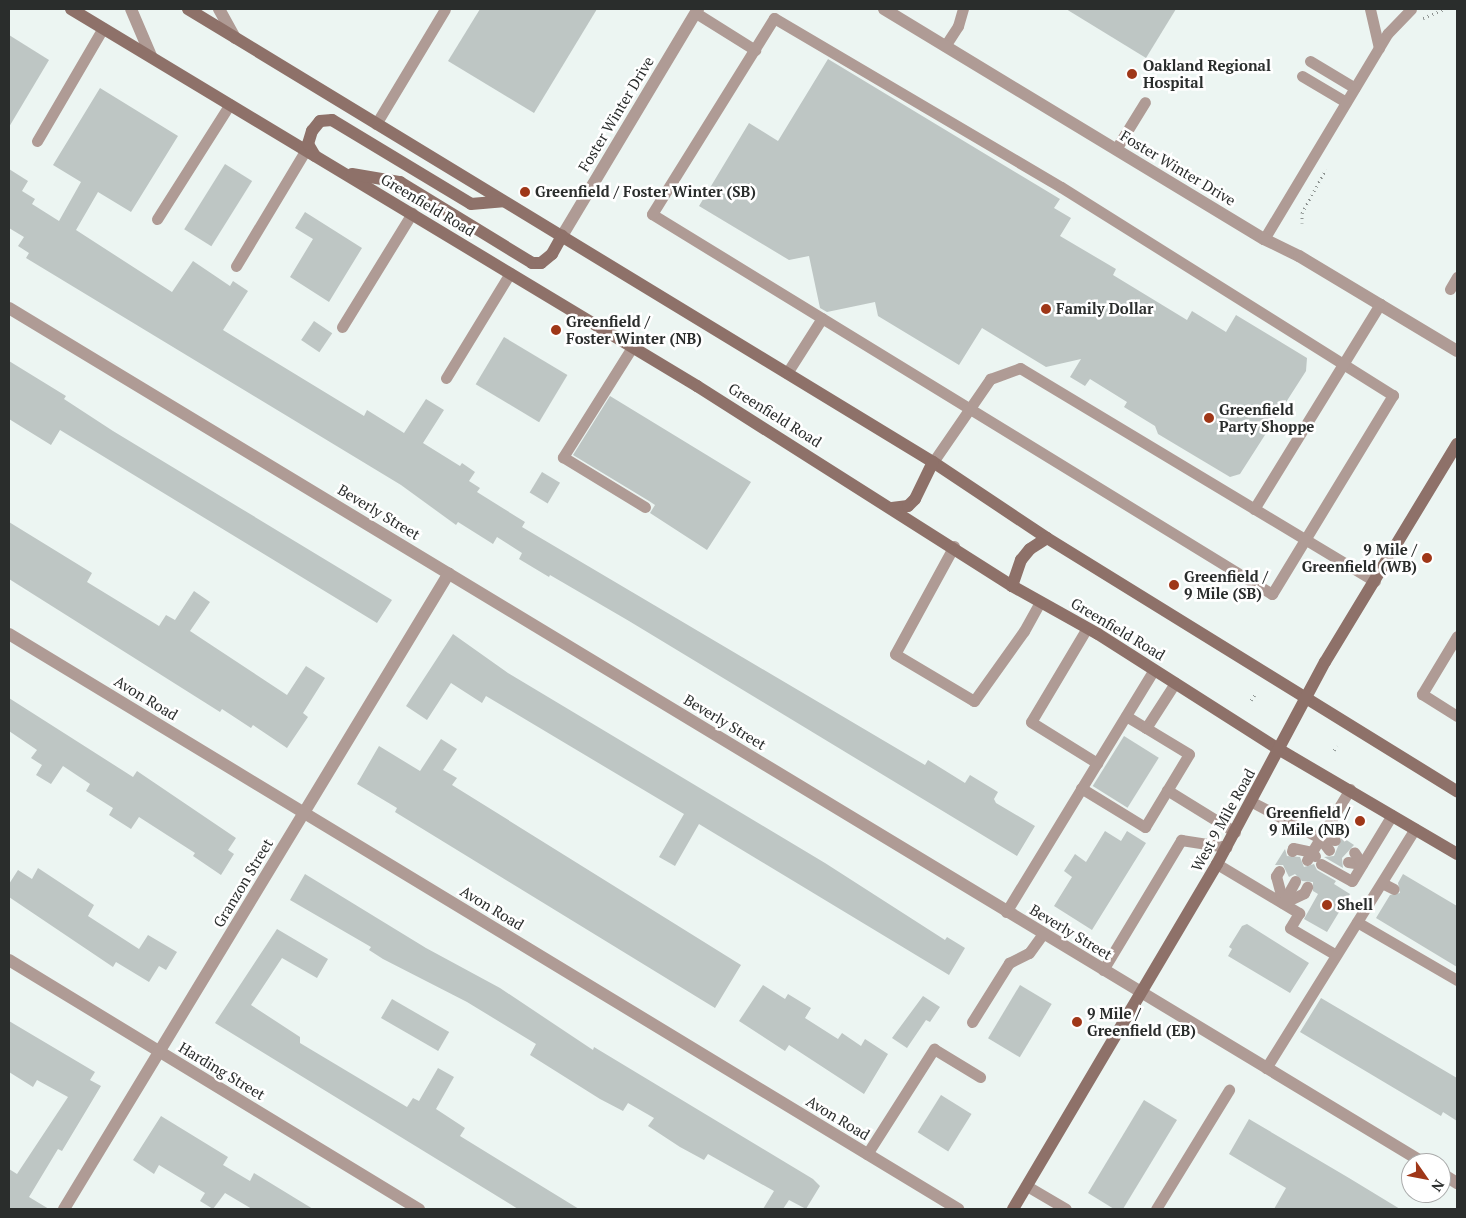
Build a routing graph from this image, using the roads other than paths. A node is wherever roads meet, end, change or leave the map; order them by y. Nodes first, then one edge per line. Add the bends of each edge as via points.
1 (71, 9) edge
2 (131, 9) edge
3 (188, 9) edge
4 (219, 9) edge
5 (445, 9) edge
6 (884, 9) edge
7 (963, 9) edge
8 (1370, 9) edge
9 (1411, 9) edge
10 (697, 11) edge
11 (103, 28) junction
12 (235, 38) junction
13 (945, 46) junction
14 (1379, 48) junction
15 (755, 50) junction
16 (151, 56) junction
17 (1310, 61) dead end
18 (1302, 76) dead end
19 (1355, 88) junction
20 (1145, 102) dead end
21 (1346, 102) junction
22 (230, 104) junction
23 (376, 124) junction
24 (37, 141) dead end
25 (1116, 150) junction
26 (310, 153) junction
27 (342, 172) junction
28 (503, 201) junction
29 (412, 213) junction
30 (157, 219) dead end
31 (562, 236) junction
32 (1264, 239) junction
33 (236, 266) dead end
34 (510, 273) junction
35 (1457, 277) edge
36 (1450, 289) dead end
37 (1380, 304) junction
38 (9, 308) edge
39 (822, 318) junction
40 (342, 327) dead end
41 (631, 348) junction
42 (1457, 351) edge
43 (1342, 363) junction
44 (787, 373) junction
45 (446, 378) dead end
46 (970, 409) junction
47 (1457, 444) edge
48 (933, 462) junction
49 (645, 507) dead end
50 (892, 508) junction
51 (1254, 509) junction
52 (1047, 538) junction
53 (1304, 539) junction
54 (954, 546) junction
55 (449, 573) junction
56 (1375, 581) junction
57 (1012, 586) junction
58 (1040, 602) junction
59 (1087, 628) junction
60 (9, 634) edge
61 (1457, 636) edge
62 (1154, 670) junction
63 (1174, 683) junction
64 (1306, 697) junction
65 (1126, 716) junction
66 (1457, 716) edge
67 (1146, 728) junction
68 (1280, 750) junction
69 (1097, 763) junction
70 (1081, 788) junction
71 (1350, 789) junction
72 (1167, 790) junction
73 (1457, 791) edge
74 (1252, 802) junction
75 (305, 813) junction
76 (1392, 815) junction
77 (1415, 829) junction
78 (1235, 832) junction
79 (1320, 838) junction
80 (1332, 845) dead end
81 (1226, 847) junction
82 (1292, 851) dead end
83 (1457, 854) edge
84 (1310, 856) junction
85 (1351, 857) dead end
86 (1216, 864) junction
87 (1362, 864) junction
88 (1280, 871) dead end
89 (1295, 881) dead end
90 (1382, 882) junction
91 (1307, 887) dead end
92 (1394, 890) dead end
93 (1282, 903) junction
94 (1006, 912) junction
95 (1358, 922) junction
96 (1043, 934) junction
97 (1336, 955) junction
98 (9, 960) edge
99 (1103, 970) junction
100 (1457, 980) edge
101 (1142, 994) junction
102 (972, 1022) dead end
103 (159, 1052) junction
104 (1266, 1068) junction
105 (980, 1077) dead end
106 (1229, 1090) dead end
107 (1407, 1153) edge
108 (867, 1154) junction
109 (1027, 1186) junction
110 (64, 1209) edge
111 (419, 1209) edge
112 (958, 1209) edge
113 (1013, 1209) edge
114 (1066, 1209) edge
115 (1156, 1209) edge

1 - 11 main road, Greenfield Road
2 - 16 street
3 - 12 main road
4 - 12 street
5 - 23 lane
6 - 13 street, Foster Winter Drive
7 - 13 lane via 958,26
8 - 14 lane
9 - 14 lane
10 - 15 lane
10 - 31 street, Foster Winter Drive
11 - 16 main road, Greenfield Road
11 - 24 lane
12 - 23 main road
13 - 25 street, Foster Winter Drive
14 - 19 lane
15 - 39 lane via 652,214
15 - 43 lane via 774,18 1061,186
16 - 22 main road, Greenfield Road
17 - 19 lane
18 - 21 lane
19 - 21 lane
20 - 25 lane
21 - 32 lane
22 - 26 main road, Greenfield Road
22 - 30 lane
23 - 28 main road
25 - 32 street, Foster Winter Drive
26 - 27 main road, Greenfield Road
26 - 28 main road via 308,144 312,131 320,121 332,120 471,204
26 - 33 lane
27 - 29 main road, Greenfield Road
27 - 31 main road via 400,182 532,263 541,263 552,254
28 - 31 main road
29 - 34 main road, Greenfield Road
29 - 40 lane
31 - 44 main road
32 - 37 street, Foster Winter Drive
34 - 41 main road, Greenfield Road
34 - 45 lane
35 - 36 lane
37 - 42 street, Foster Winter Drive
37 - 43 lane
38 - 55 street, Beverly Street
39 - 44 lane
39 - 46 lane
41 - 49 lane via 563,457
41 - 50 main road, Greenfield Road
43 - 51 lane
43 - 53 lane via 1393,395
44 - 48 main road
46 - 48 lane
46 - 51 lane via 990,379 1020,368
46 - 53 lane via 1272,594
47 - 56 main road, West 9 Mile Road
48 - 50 main road via 915,499 908,506
48 - 52 main road
50 - 54 main road, Greenfield Road
51 - 53 lane
52 - 57 main road via 1030,549 1021,560
52 - 64 main road
53 - 56 lane
54 - 57 main road, Greenfield Road
54 - 58 lane via 895,654 974,701 1024,631
55 - 75 street, Granzon Street
55 - 94 street, Beverly Street
56 - 64 main road, West 9 Mile Road
57 - 58 main road, Greenfield Road
58 - 59 main road, Greenfield Road
59 - 62 main road, Greenfield Road
59 - 69 lane via 1031,722
60 - 75 street, Avon Road
61 - 66 lane via 1422,694
62 - 63 main road, Greenfield Road
62 - 65 lane
63 - 67 lane
63 - 68 main road, Greenfield Road
64 - 68 main road, West 9 Mile Road
64 - 73 main road
65 - 67 lane
65 - 69 lane
67 - 72 lane via 1189,754
68 - 71 main road, Greenfield Road
68 - 74 main road, West 9 Mile Road
69 - 70 lane
70 - 72 lane via 1145,827
70 - 94 lane
71 - 76 main road, Greenfield Road
71 - 79 lane
72 - 78 lane
74 - 78 main road, West 9 Mile Road
74 - 79 lane
75 - 103 street, Granzon Street
75 - 108 street, Avon Road
76 - 77 main road, Greenfield Road
76 - 87 lane
77 - 83 main road, Greenfield Road
77 - 90 lane
78 - 81 main road, West 9 Mile Road
79 - 80 lane
79 - 84 lane
81 - 86 main road, West 9 Mile Road
81 - 99 lane via 1182,840
82 - 84 lane via 1293,848
84 - 87 lane via 1320,866 1352,881
85 - 87 lane
86 - 93 lane
86 - 101 main road, West 9 Mile Road
88 - 93 lane via 1276,876
89 - 93 lane
90 - 92 lane
90 - 95 lane
91 - 93 lane via 1304,893
93 - 97 lane via 1298,913 1290,928
94 - 96 street, Beverly Street
95 - 97 lane
95 - 100 lane
96 - 99 street, Beverly Street
96 - 102 lane via 1029,953 1009,962
97 - 104 lane
98 - 103 street, Harding Street
99 - 101 street, Beverly Street
101 - 104 street, Beverly Street
101 - 109 main road, West 9 Mile Road
103 - 110 street, Granzon Street
103 - 111 street, Harding Street
104 - 107 street, Beverly Street
105 - 108 lane via 934,1049
106 - 115 lane
108 - 112 street, Avon Road
109 - 113 main road, West 9 Mile Road
109 - 114 lane

